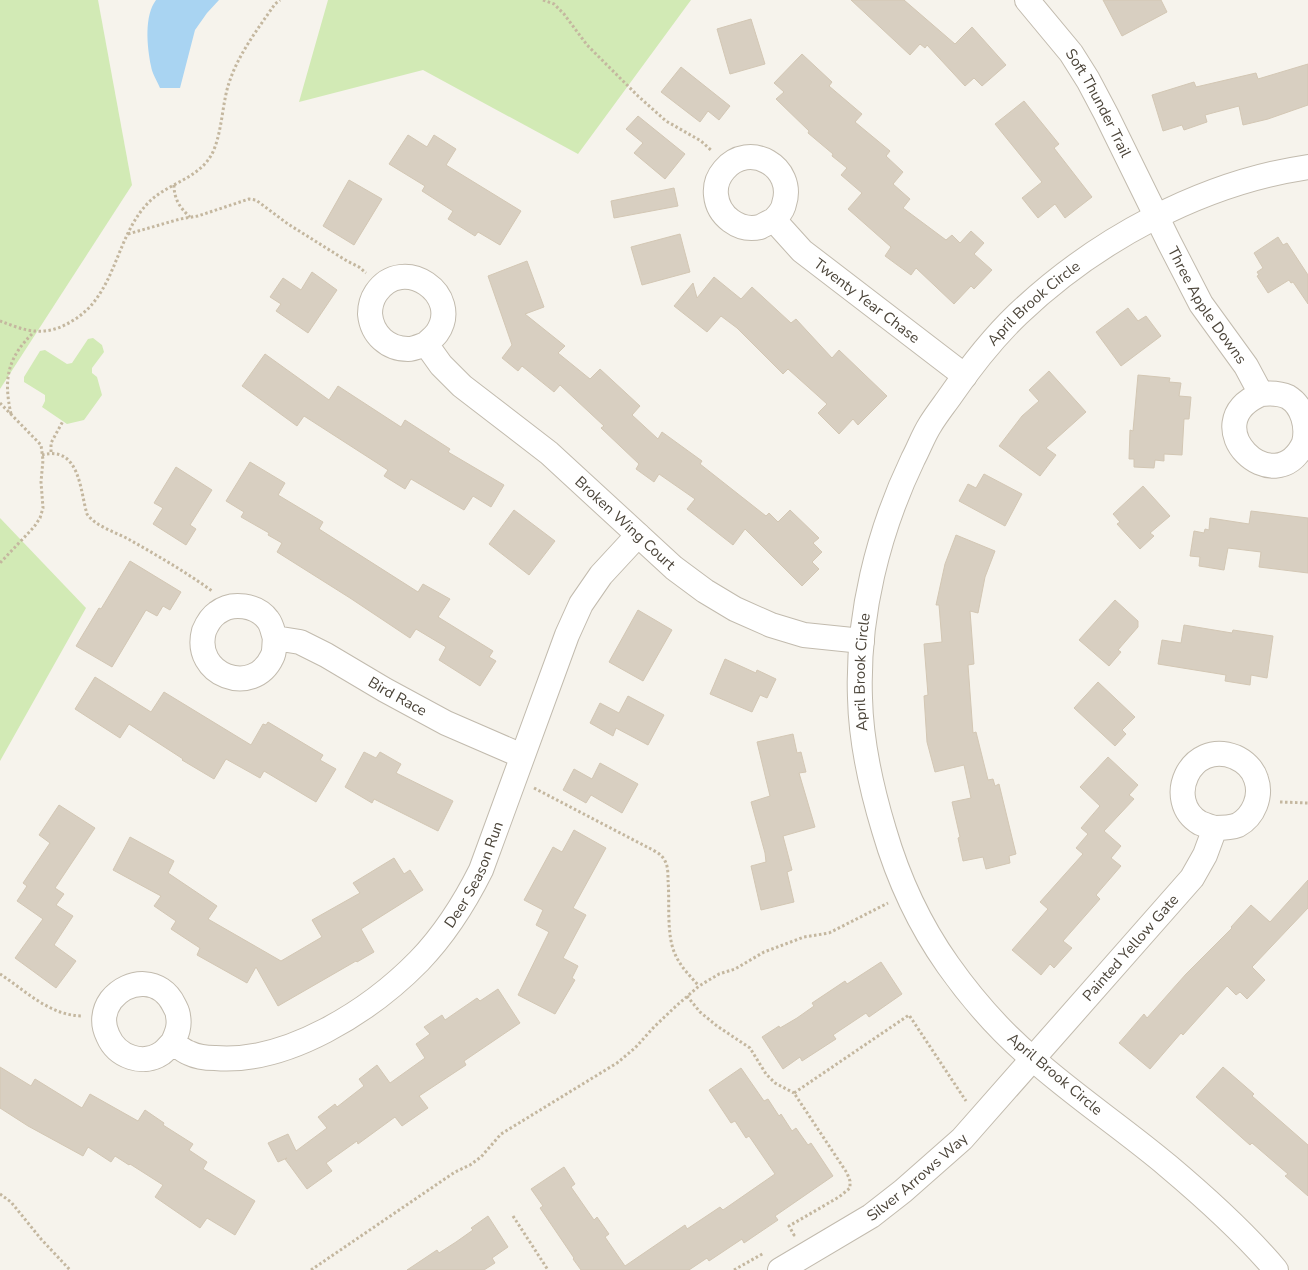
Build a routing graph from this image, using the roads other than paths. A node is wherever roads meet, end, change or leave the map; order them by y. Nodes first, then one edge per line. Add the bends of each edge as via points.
1 (1027, 0) edge
2 (1308, 167) edge
3 (1156, 216) junction
4 (774, 220) junction
5 (426, 344) junction
6 (965, 376) junction
7 (1262, 394) dead end
8 (638, 535) junction
9 (275, 638) junction
10 (862, 640) junction
11 (519, 767) junction
12 (1215, 828) dead end
13 (173, 1042) junction
14 (1032, 1059) junction
15 (780, 1270) edge
16 (1276, 1270) edge

1 - 3 street, Soft Thunder Trail via 1071,53 1106,114
2 - 3 street, April Brook Circle via 1246,181
3 - 6 street, April Brook Circle via 1114,240 1051,285 1018,314
3 - 7 street, Three Apple Downs via 1201,304
4 - 4 street via 749,228 728,219 719,208 716,195 716,184 728,165 751,156 774,165 783,176 786,189 785,203
4 - 6 street, Twenty Year Chase via 802,252
5 - 5 street via 410,350 395,348 376,334 370,311 373,298 388,281 413,277 426,282 436,292 443,309 442,321 437,334
5 - 8 street, Broken Wing Court via 462,386 549,452
6 - 10 street, April Brook Circle via 930,425 900,488 882,536
8 - 10 street, Broken Wing Court via 674,568 735,609 804,635
8 - 11 street, Deer Season Run via 601,575 581,604
9 - 9 street via 269,621 257,610 238,605 216,613 206,624 202,639 204,654 213,668 227,677 240,679 254,676 265,668 273,656
9 - 11 street, Bird Race via 300,642 317,650
10 - 14 street, April Brook Circle via 860,698 869,777 891,855 907,894 946,963 971,996
11 - 13 street, Deer Season Run via 464,903 419,961 362,1009 328,1030 259,1056 204,1057 188,1053
12 - 14 street, Painted Yellow Gate via 1206,855 1192,878
13 - 13 street via 162,1053 148,1059 121,1054 111,1044 105,1030 107,1006 118,992 130,986 157,987 171,998 178,1014 179,1028
14 - 15 street, Silver Arrows Way via 962,1139 903,1191 871,1216
14 - 16 street, April Brook Circle via 1169,1166

